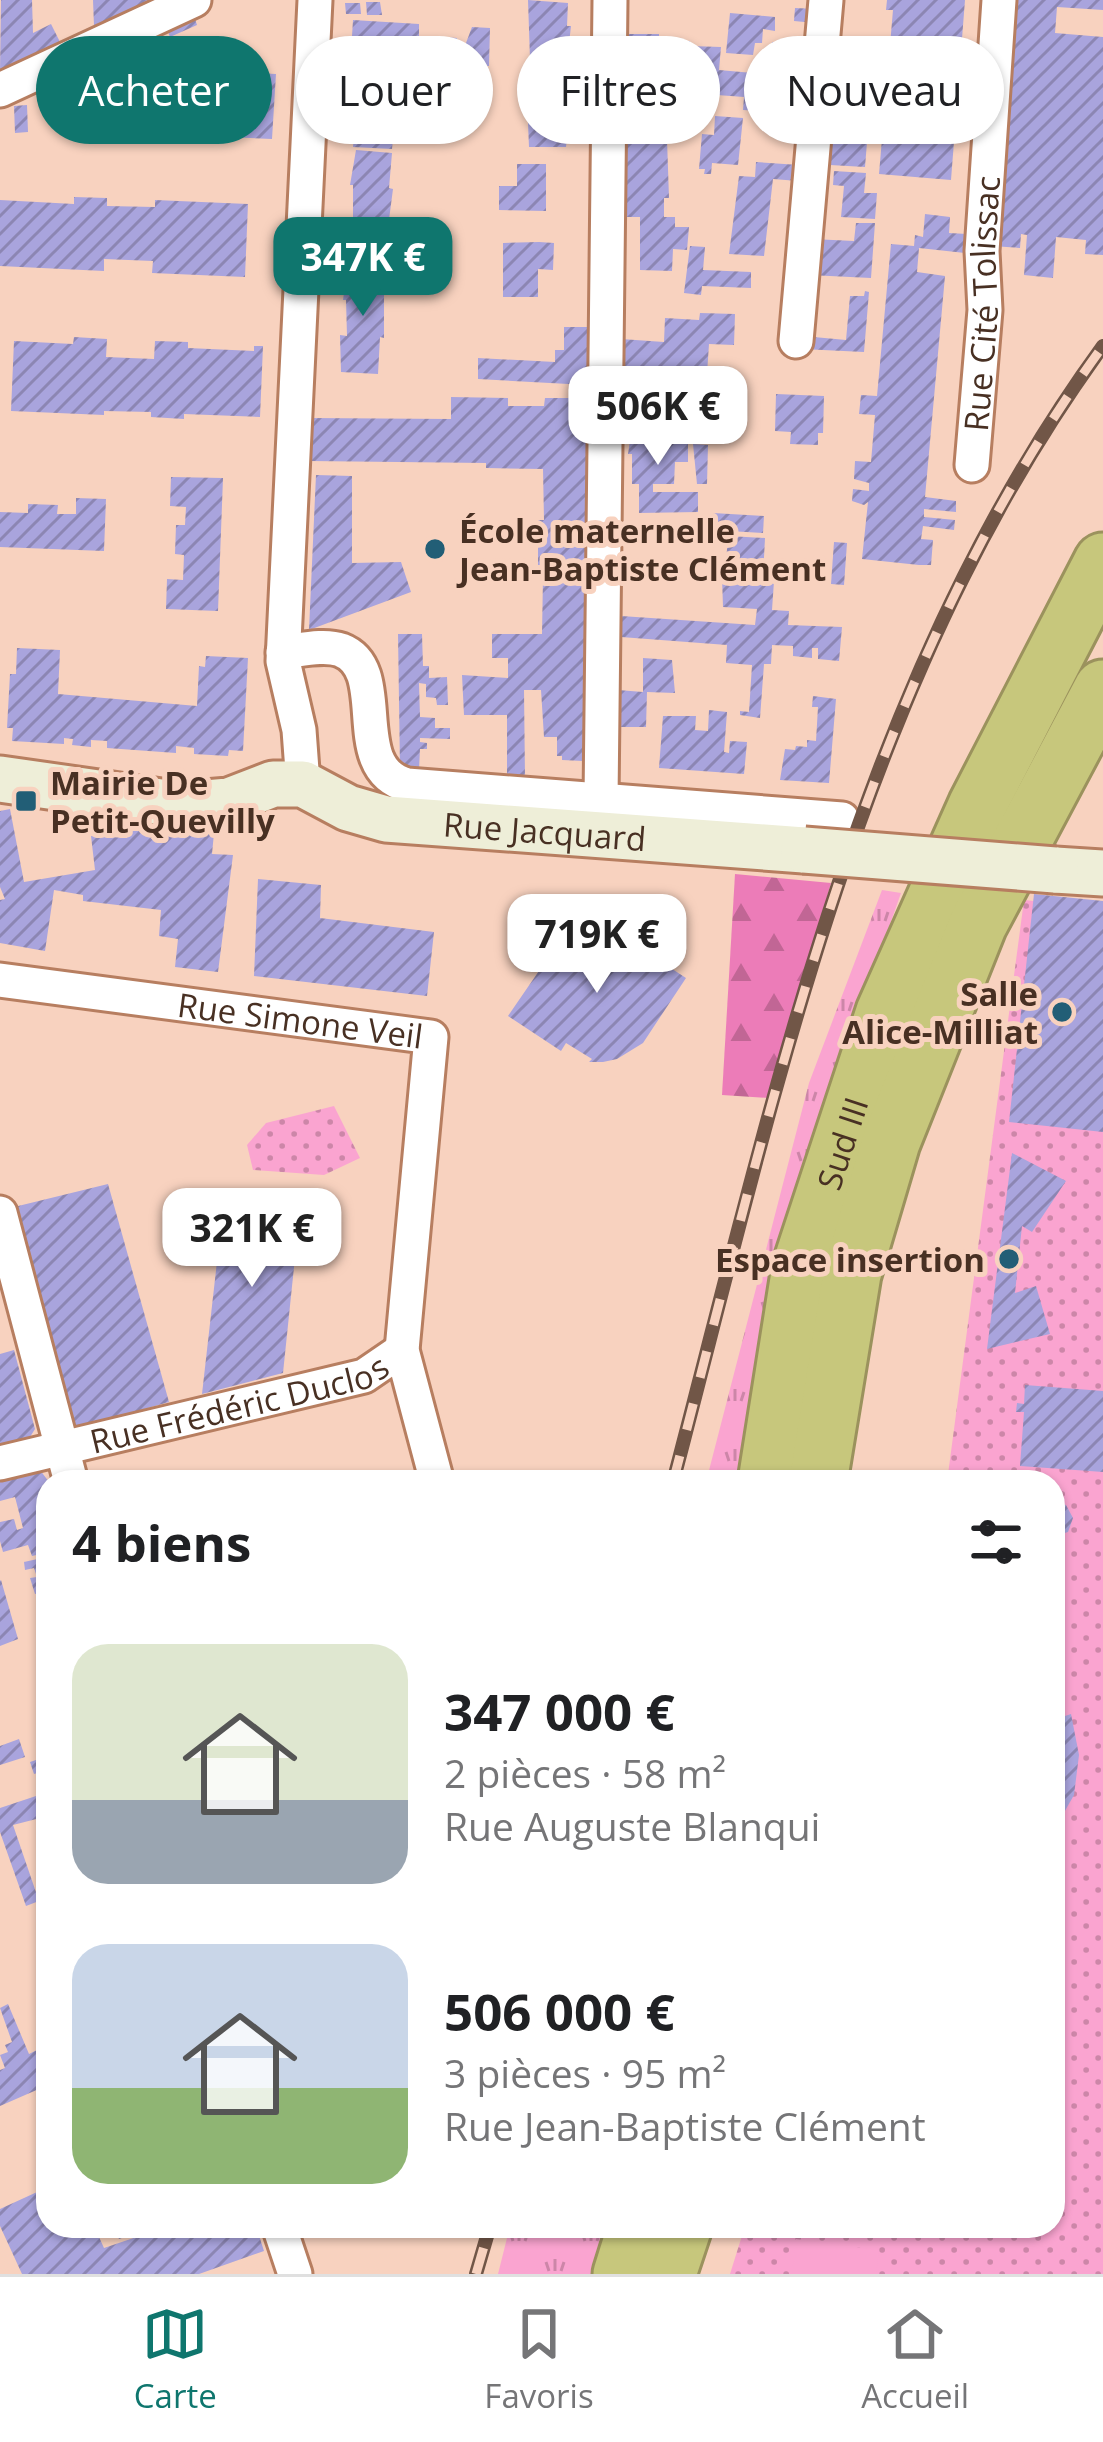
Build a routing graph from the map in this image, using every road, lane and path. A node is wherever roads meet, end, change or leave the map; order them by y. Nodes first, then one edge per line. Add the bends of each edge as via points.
1 (194, 0) edge
2 (314, 0) edge
3 (610, 0) edge
4 (826, 0) edge
5 (999, 0) edge
6 (0, 90) edge
7 (796, 341) dead end
8 (972, 465) dead end
9 (1103, 562) edge
10 (283, 652) junction
11 (1103, 689) edge
12 (0, 779) edge
13 (303, 784) junction
14 (602, 800) junction
15 (842, 819) dead end
16 (1103, 873) edge
17 (0, 980) edge
18 (0, 1213) edge
19 (402, 1350) junction
20 (62, 1448) junction
21 (0, 1463) edge
22 (68, 1470) edge
23 (434, 1470) edge
24 (769, 1470) edge
25 (820, 1470) edge
26 (283, 2238) edge
27 (633, 2238) edge
28 (678, 2238) edge
29 (703, 2238) edge
30 (295, 2274) edge
31 (622, 2274) edge
32 (667, 2274) edge
33 (693, 2274) edge

1 - 6 street
2 - 10 street
3 - 14 street
4 - 7 street
5 - 8 street, Rue Cité Tolissac
9 - 24 highway, Sud III via 977,806 886,1012 801,1267
10 - 13 street
10 - 14 street via 337,648 353,657 363,673 379,767 390,781
11 - 25 highway, Sud III via 978,924 891,1142 852,1274
12 - 13 street via 182,806
13 - 16 street, Rue Jacquard, bridge via 386,819
14 - 15 street
17 - 19 street, Rue Simone Veil via 430,1037
18 - 20 street
19 - 20 street, Rue Frédéric Duclos via 364,1376
19 - 23 street
20 - 21 street, Rue Frédéric Duclos
20 - 22 street
26 - 30 street
27 - 31 highway
28 - 32 highway
29 - 33 highway

